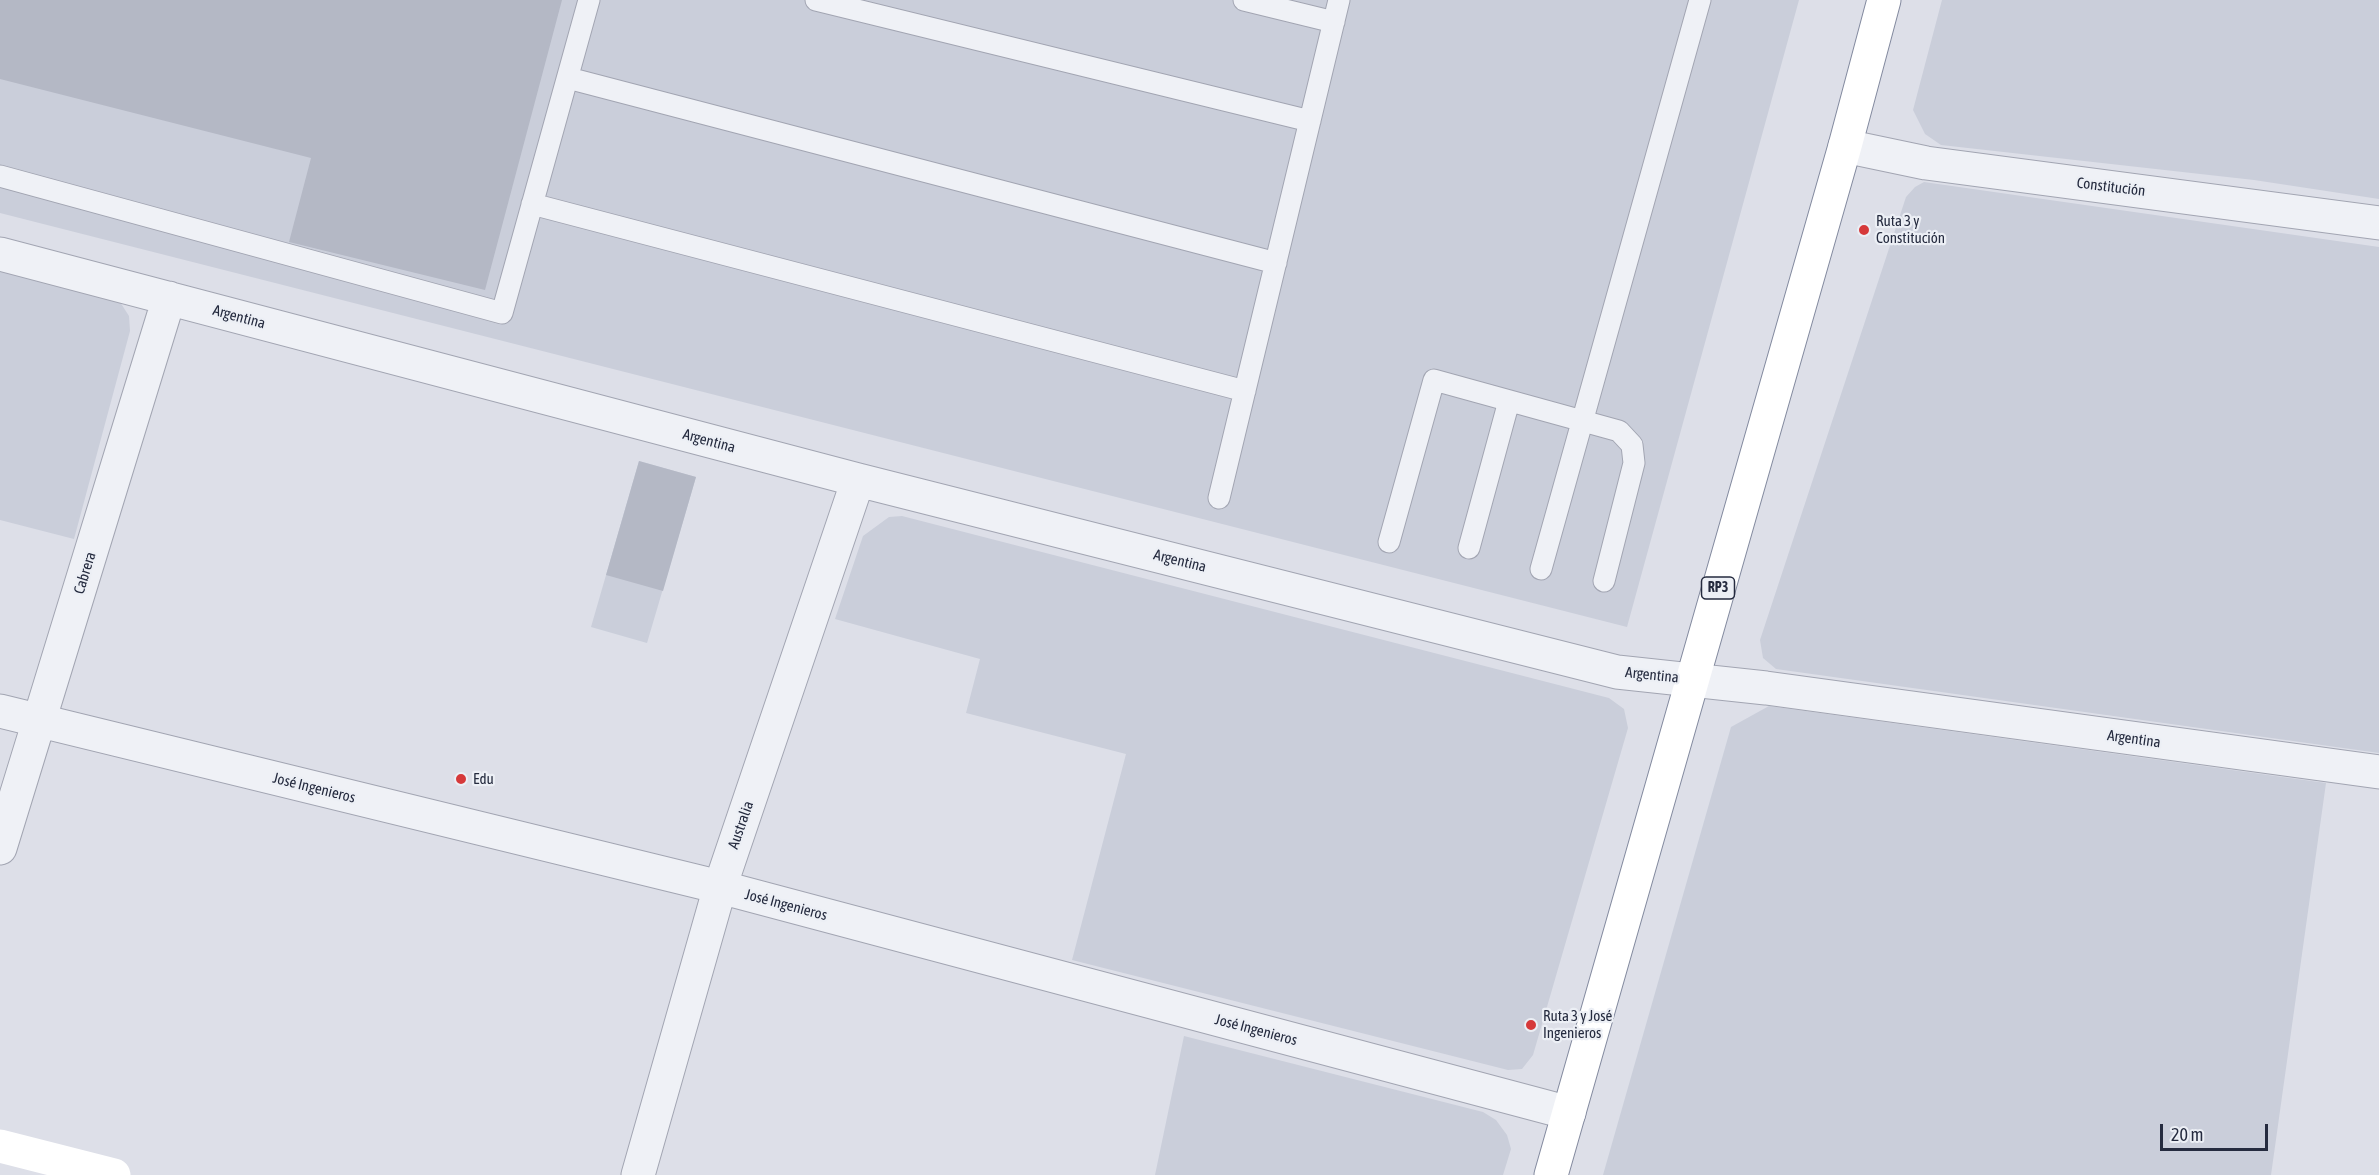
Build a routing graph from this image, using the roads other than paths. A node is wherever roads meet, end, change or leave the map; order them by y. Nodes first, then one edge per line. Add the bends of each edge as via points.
1 (589, 0) edge
2 (816, 0) edge
3 (1244, 0) edge
4 (1339, 0) edge
5 (1700, 0) edge
6 (1884, 0) edge
7 (1334, 22) junction
8 (568, 78) junction
9 (1310, 121) junction
10 (1845, 146) junction
11 (0, 176) edge
12 (532, 204) junction
13 (2379, 223) edge
14 (0, 254) edge
15 (1276, 262) junction
16 (169, 298) junction
17 (1245, 391) junction
18 (1509, 401) junction
19 (1583, 422) junction
20 (858, 480) junction
21 (1219, 498) dead end
22 (1389, 542) dead end
23 (1469, 548) dead end
24 (1541, 568) dead end
25 (1604, 581) dead end
26 (1691, 680) junction
27 (0, 711) edge
28 (39, 721) junction
29 (2379, 772) edge
30 (0, 848) edge
31 (720, 887) junction
32 (1569, 1113) junction
33 (0, 1146) edge
34 (114, 1175) edge
35 (638, 1175) edge
36 (1551, 1175) edge

1 - 8 lane
2 - 9 lane
3 - 7 lane
4 - 7 lane
5 - 19 lane
6 - 10 main road, RP3
7 - 9 lane
8 - 12 lane
8 - 15 lane
9 - 15 lane
10 - 13 street, Constitución via 1926,163
10 - 26 main road, RP3
11 - 12 lane via 502,313
12 - 17 lane
14 - 16 street, Argentina
15 - 17 lane
16 - 20 street, Argentina
16 - 28 street, Cabrera
17 - 21 lane
18 - 19 lane
18 - 22 lane via 1434,380
18 - 23 lane
19 - 24 lane
19 - 25 lane via 1619,432 1632,445 1634,463
20 - 26 street, Argentina via 1617,672
20 - 31 street, Australia
26 - 29 street, Argentina
26 - 32 main road, RP3
27 - 28 street, José Ingenieros
28 - 30 street, Cabrera
28 - 31 street, José Ingenieros
31 - 32 street, José Ingenieros
31 - 35 street, Australia
32 - 36 main road, RP3
33 - 34 main road

